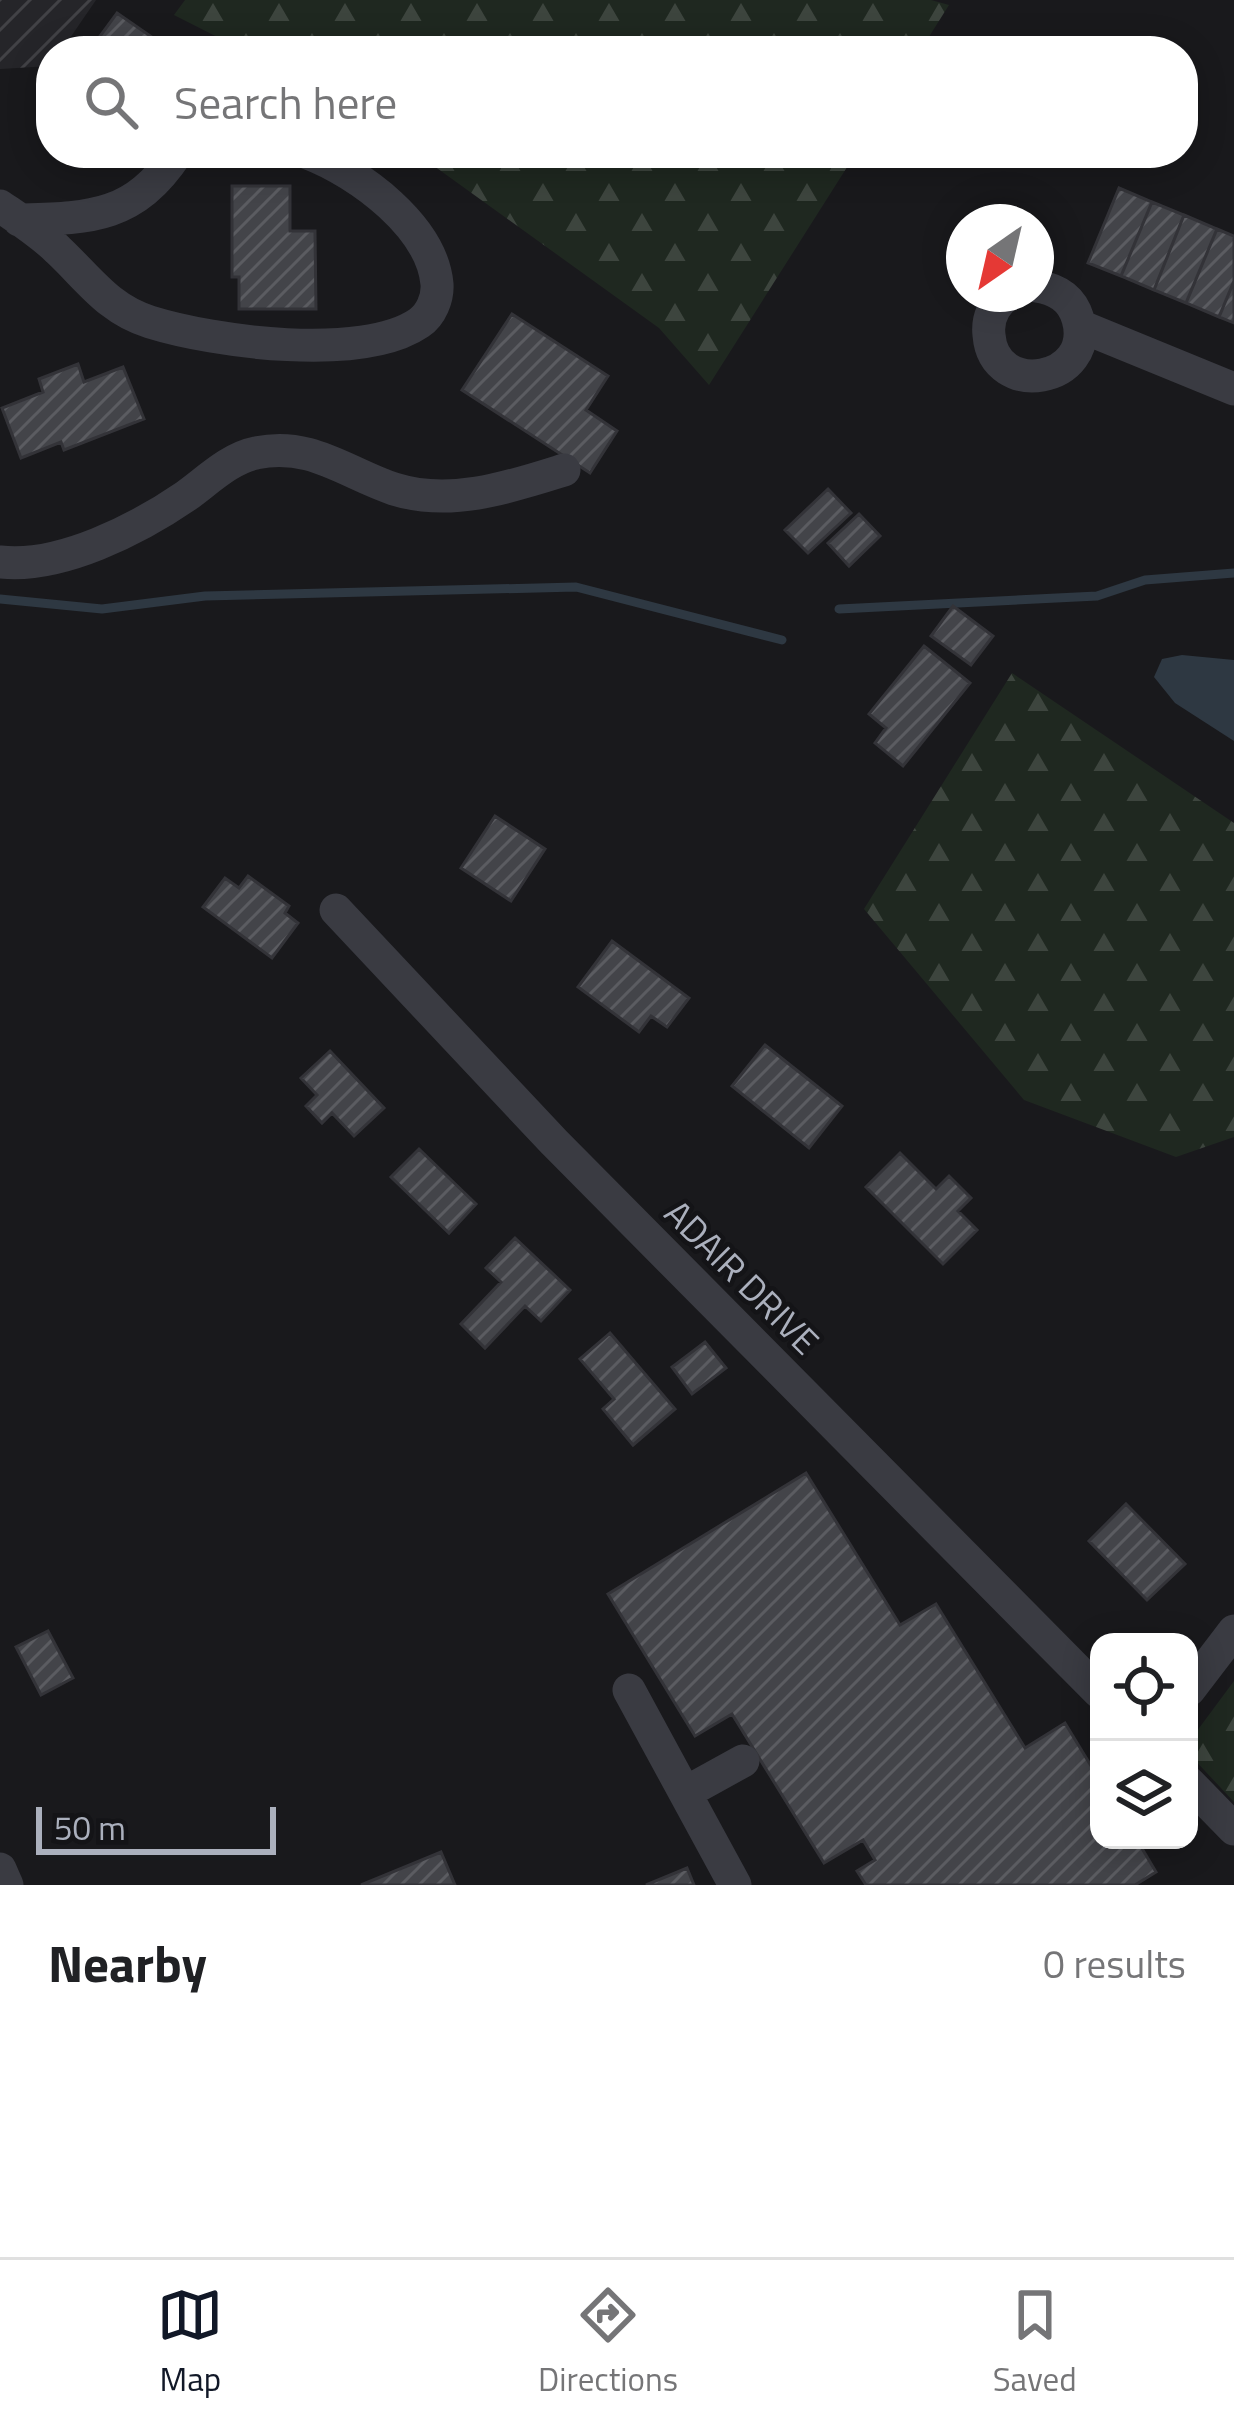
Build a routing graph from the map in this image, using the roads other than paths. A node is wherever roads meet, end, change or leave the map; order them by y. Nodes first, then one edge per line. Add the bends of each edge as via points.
1 (166, 168) edge
2 (333, 168) edge
3 (10, 213) edge
4 (1054, 290) edge
5 (992, 312) edge
6 (1080, 326) junction
7 (1234, 389) edge
8 (564, 470) dead end
9 (0, 562) edge
10 (336, 910) dead end
11 (1234, 1630) edge
12 (1198, 1678) edge
13 (1090, 1684) edge
14 (629, 1690) dead end
15 (742, 1761) dead end
16 (685, 1793) junction
17 (1198, 1793) edge
18 (1234, 1829) edge
19 (0, 1869) edge
20 (7, 1885) edge
21 (735, 1885) edge

1 - 3 street via 126,205 96,217
2 - 3 street via 422,235 438,295 408,330 282,346 152,322 116,308
4 - 6 street
5 - 6 street via 989,343 1020,376 1064,368
6 - 7 street
8 - 9 street via 495,493 439,494 395,489 282,448 250,454 127,531 53,556
10 - 13 street, ADAIR DRIVE
11 - 12 street
14 - 16 street
15 - 16 street
16 - 21 street
17 - 18 street
19 - 20 street

